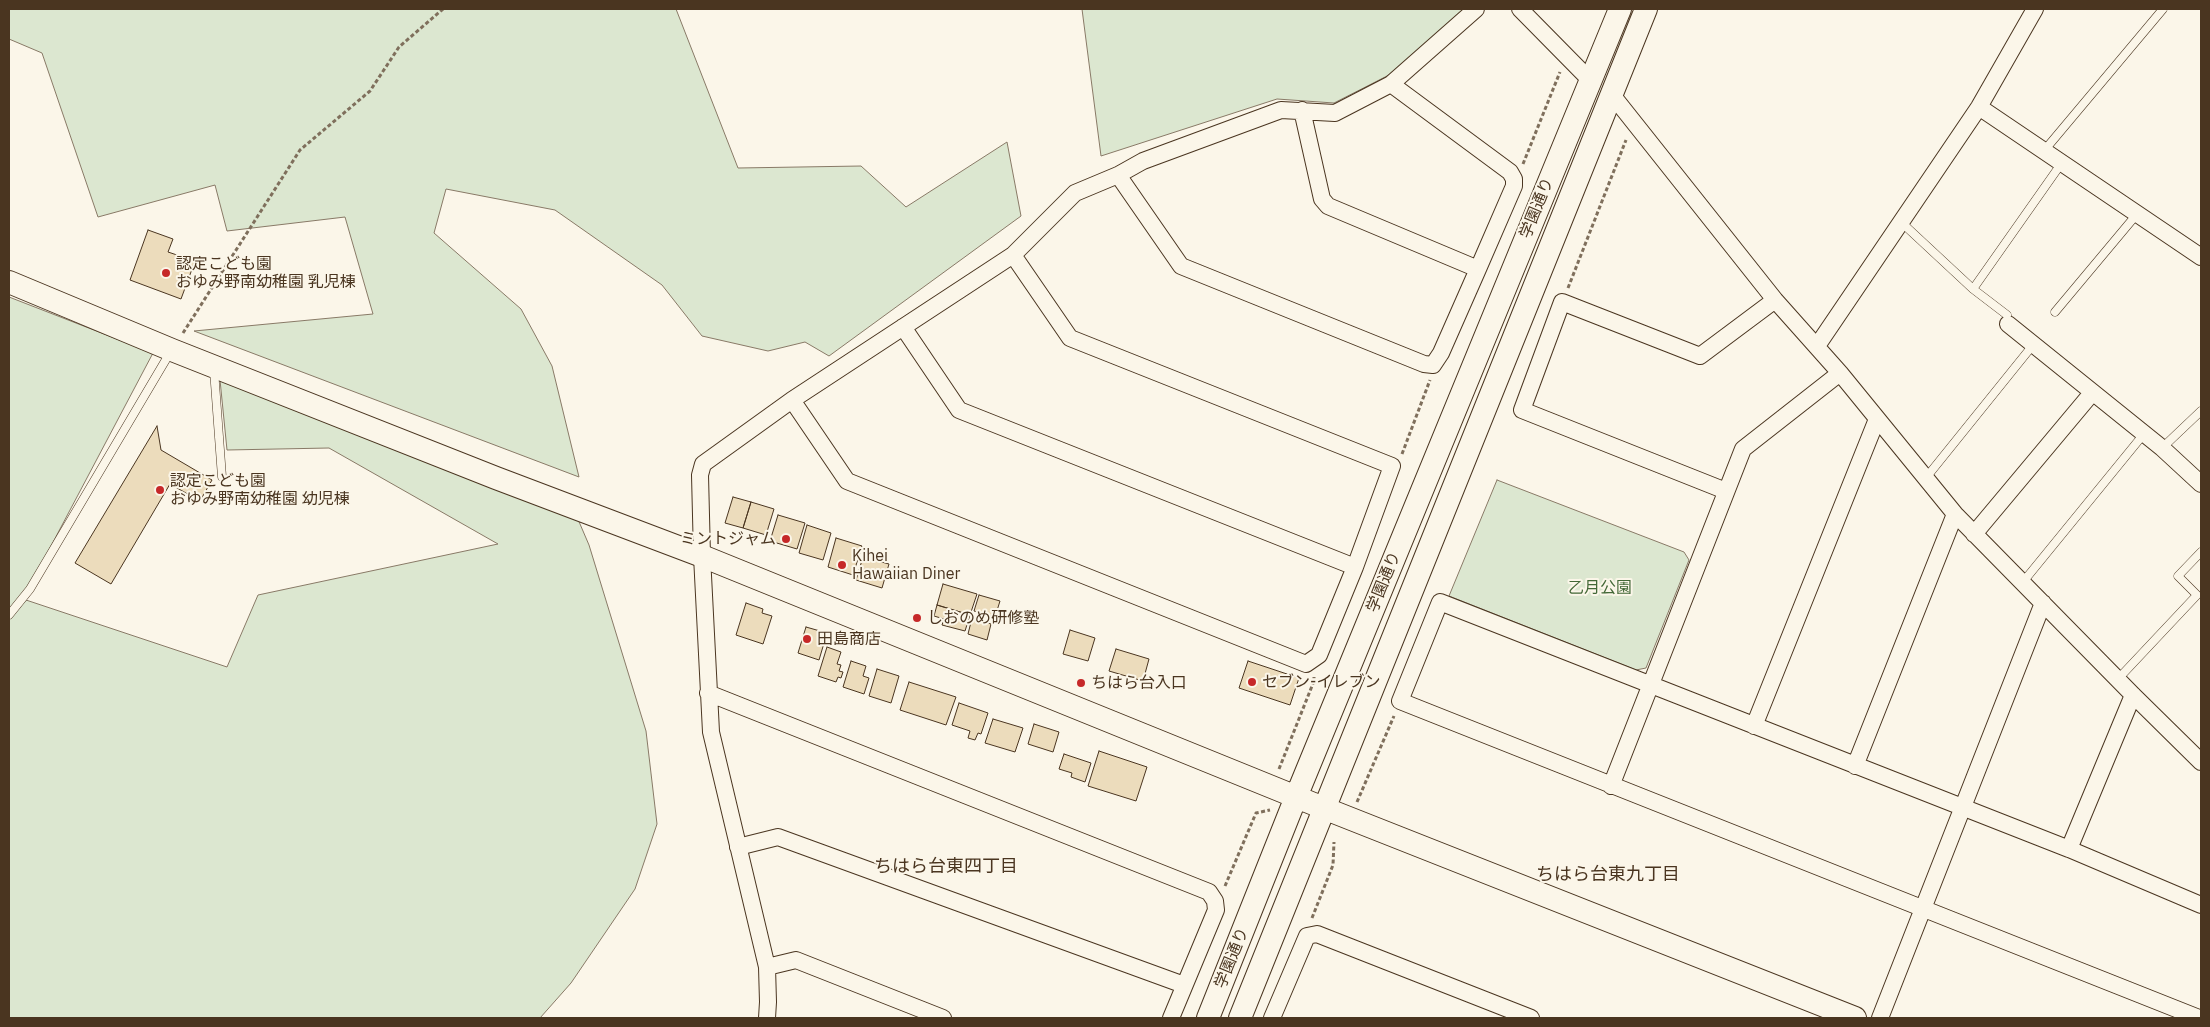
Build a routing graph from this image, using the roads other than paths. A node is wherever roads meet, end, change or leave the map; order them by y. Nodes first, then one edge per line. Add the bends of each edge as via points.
1 (1476, 9) edge
2 (1520, 9) edge
3 (1620, 9) edge
4 (1646, 9) edge
5 (2035, 9) edge
6 (2163, 9) edge
7 (1590, 80) junction
8 (1391, 84) junction
9 (1613, 96) junction
10 (1979, 107) junction
11 (1302, 110) junction
12 (2043, 152) junction
13 (2061, 164) junction
14 (1118, 175) junction
15 (2137, 214) junction
16 (1901, 222) junction
17 (1013, 255) junction
18 (2201, 257) edge
19 (1478, 269) junction
20 (9, 282) edge
21 (1973, 289) junction
22 (1775, 300) junction
23 (2055, 312) dead end
24 (2007, 320) joint
25 (903, 327) junction
26 (2032, 345) junction
27 (1818, 346) junction
28 (172, 350) junction
29 (213, 366) junction
30 (1840, 373) junction
31 (2092, 393) junction
32 (792, 400) junction
33 (2201, 411) edge
34 (1877, 420) junction
35 (2144, 435) junction
36 (2162, 448) junction
37 (222, 477) dead end
38 (1925, 479) junction
39 (2201, 484) edge
40 (1726, 490) junction
41 (1955, 514) junction
42 (1974, 534) junction
43 (2201, 552) edge
44 (702, 556) junction
45 (1355, 567) junction
46 (2023, 582) junction
47 (2043, 603) junction
48 (9, 615) edge
49 (2118, 679) junction
50 (1650, 684) junction
51 (708, 694) junction
52 (2133, 695) junction
53 (1754, 726) junction
54 (2201, 762) edge
55 (1855, 766) junction
56 (1611, 786) junction
57 (1296, 797) junction
58 (1963, 808) junction
59 (1326, 809) junction
60 (738, 847) junction
61 (2069, 849) junction
62 (2201, 904) edge
63 (1923, 909) junction
64 (767, 967) junction
65 (1184, 986) junction
66 (766, 1018) edge
67 (943, 1018) edge
68 (1170, 1018) edge
69 (1208, 1018) edge
70 (1240, 1018) edge
71 (1272, 1018) edge
72 (1532, 1018) edge
73 (1855, 1018) edge
74 (1880, 1018) edge
75 (2198, 1018) edge

1 - 8 street
2 - 7 street
3 - 7 street, 学園通り
4 - 9 street, 学園通り
5 - 10 street
6 - 12 lane
7 - 57 street, 学園通り
8 - 11 street via 1335,113
8 - 19 street via 1510,172 1514,179 1514,186
9 - 22 street
9 - 59 street, 学園通り
10 - 12 street
10 - 16 street
11 - 14 street via 1281,110 1143,161
11 - 19 street via 1322,199 1328,206
12 - 13 street
13 - 15 street
13 - 21 lane
14 - 17 street via 1075,193
14 - 19 street via 1181,266 1424,364 1432,365 1441,353
15 - 18 street
15 - 23 lane
16 - 21 lane
16 - 27 street
17 - 25 street
17 - 45 street via 1070,338 1392,466
20 - 28 street
21 - 24 lane
22 - 27 street
22 - 40 street via 1700,356 1562,302 1522,410
24 - 26 street
25 - 32 street
25 - 45 street via 960,410
26 - 31 street
26 - 38 lane
27 - 30 street
28 - 29 street
28 - 48 lane via 30,589
29 - 37 lane
29 - 44 street
30 - 34 street
30 - 40 street via 1743,449
31 - 35 street
31 - 42 street
32 - 44 street via 704,464 700,475
32 - 45 street via 847,481 1306,664 1319,655
33 - 36 lane
34 - 38 street
34 - 53 street
35 - 36 street
35 - 46 lane
36 - 39 street
38 - 41 street
40 - 50 street
41 - 42 street
41 - 55 street
42 - 46 street
43 - 49 lane via 2178,576 2198,595
44 - 51 street
44 - 57 street
46 - 47 street
47 - 49 street
47 - 58 street
49 - 52 street
50 - 53 street
50 - 56 street
50 - 56 street via 1440,602 1400,701
51 - 60 street via 711,732
51 - 65 street via 1208,892 1215,901 1216,910
52 - 54 street
52 - 61 street
53 - 55 street
55 - 58 street
56 - 63 street
57 - 59 street
57 - 69 street, 学園通り
58 - 61 street
58 - 63 street
59 - 70 street, 学園通り
59 - 73 street
60 - 64 street
60 - 65 street via 778,837
61 - 62 street
63 - 74 street
63 - 75 street
64 - 66 street
64 - 67 street via 796,960
65 - 68 street
71 - 72 street via 1307,936 1313,935

